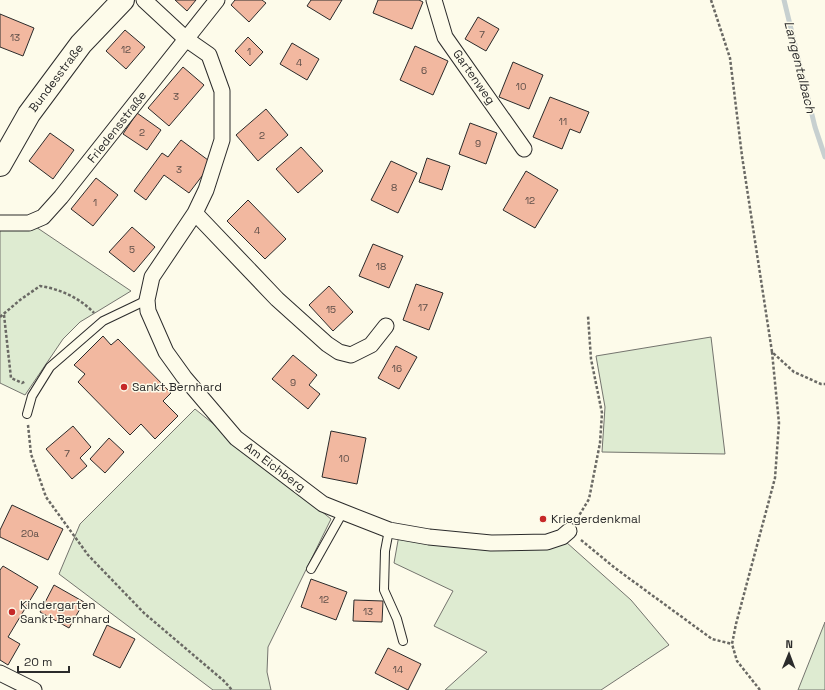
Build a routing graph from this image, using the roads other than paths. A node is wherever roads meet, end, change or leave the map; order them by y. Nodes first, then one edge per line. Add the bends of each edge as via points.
1 (122, 0) edge
2 (144, 0) edge
3 (217, 0) edge
4 (434, 0) edge
5 (186, 39) junction
6 (524, 149) dead end
7 (0, 165) edge
8 (195, 213) junction
9 (0, 223) edge
10 (148, 300) junction
11 (386, 326) dead end
12 (27, 414) road end
13 (343, 512) junction
14 (390, 530) junction
15 (569, 531) road end
16 (311, 569) dead end
17 (403, 641) dead end
18 (0, 673) edge
19 (34, 690) edge

1 - 7 main road, Bundesstraße via 81,44 29,114
2 - 5 street, Am Eichberg
3 - 5 street, Friedensstraße
4 - 6 street, Gartenweg via 445,37
5 - 8 street, Am Eichberg via 209,55 222,91 222,140 206,190
5 - 9 street, Friedensstraße via 43,217 29,223
8 - 10 street, Am Eichberg via 152,277
8 - 11 street via 277,299 339,352 351,355 371,345
10 - 12 lane via 103,321 50,367 32,396
10 - 13 street, Am Eichberg via 148,311 166,352 236,438 323,504
13 - 14 street, Am Eichberg
13 - 16 lane
14 - 15 street, Am Eichberg via 491,543 547,542 562,537
14 - 17 lane via 385,551 384,590 397,619
18 - 19 street

